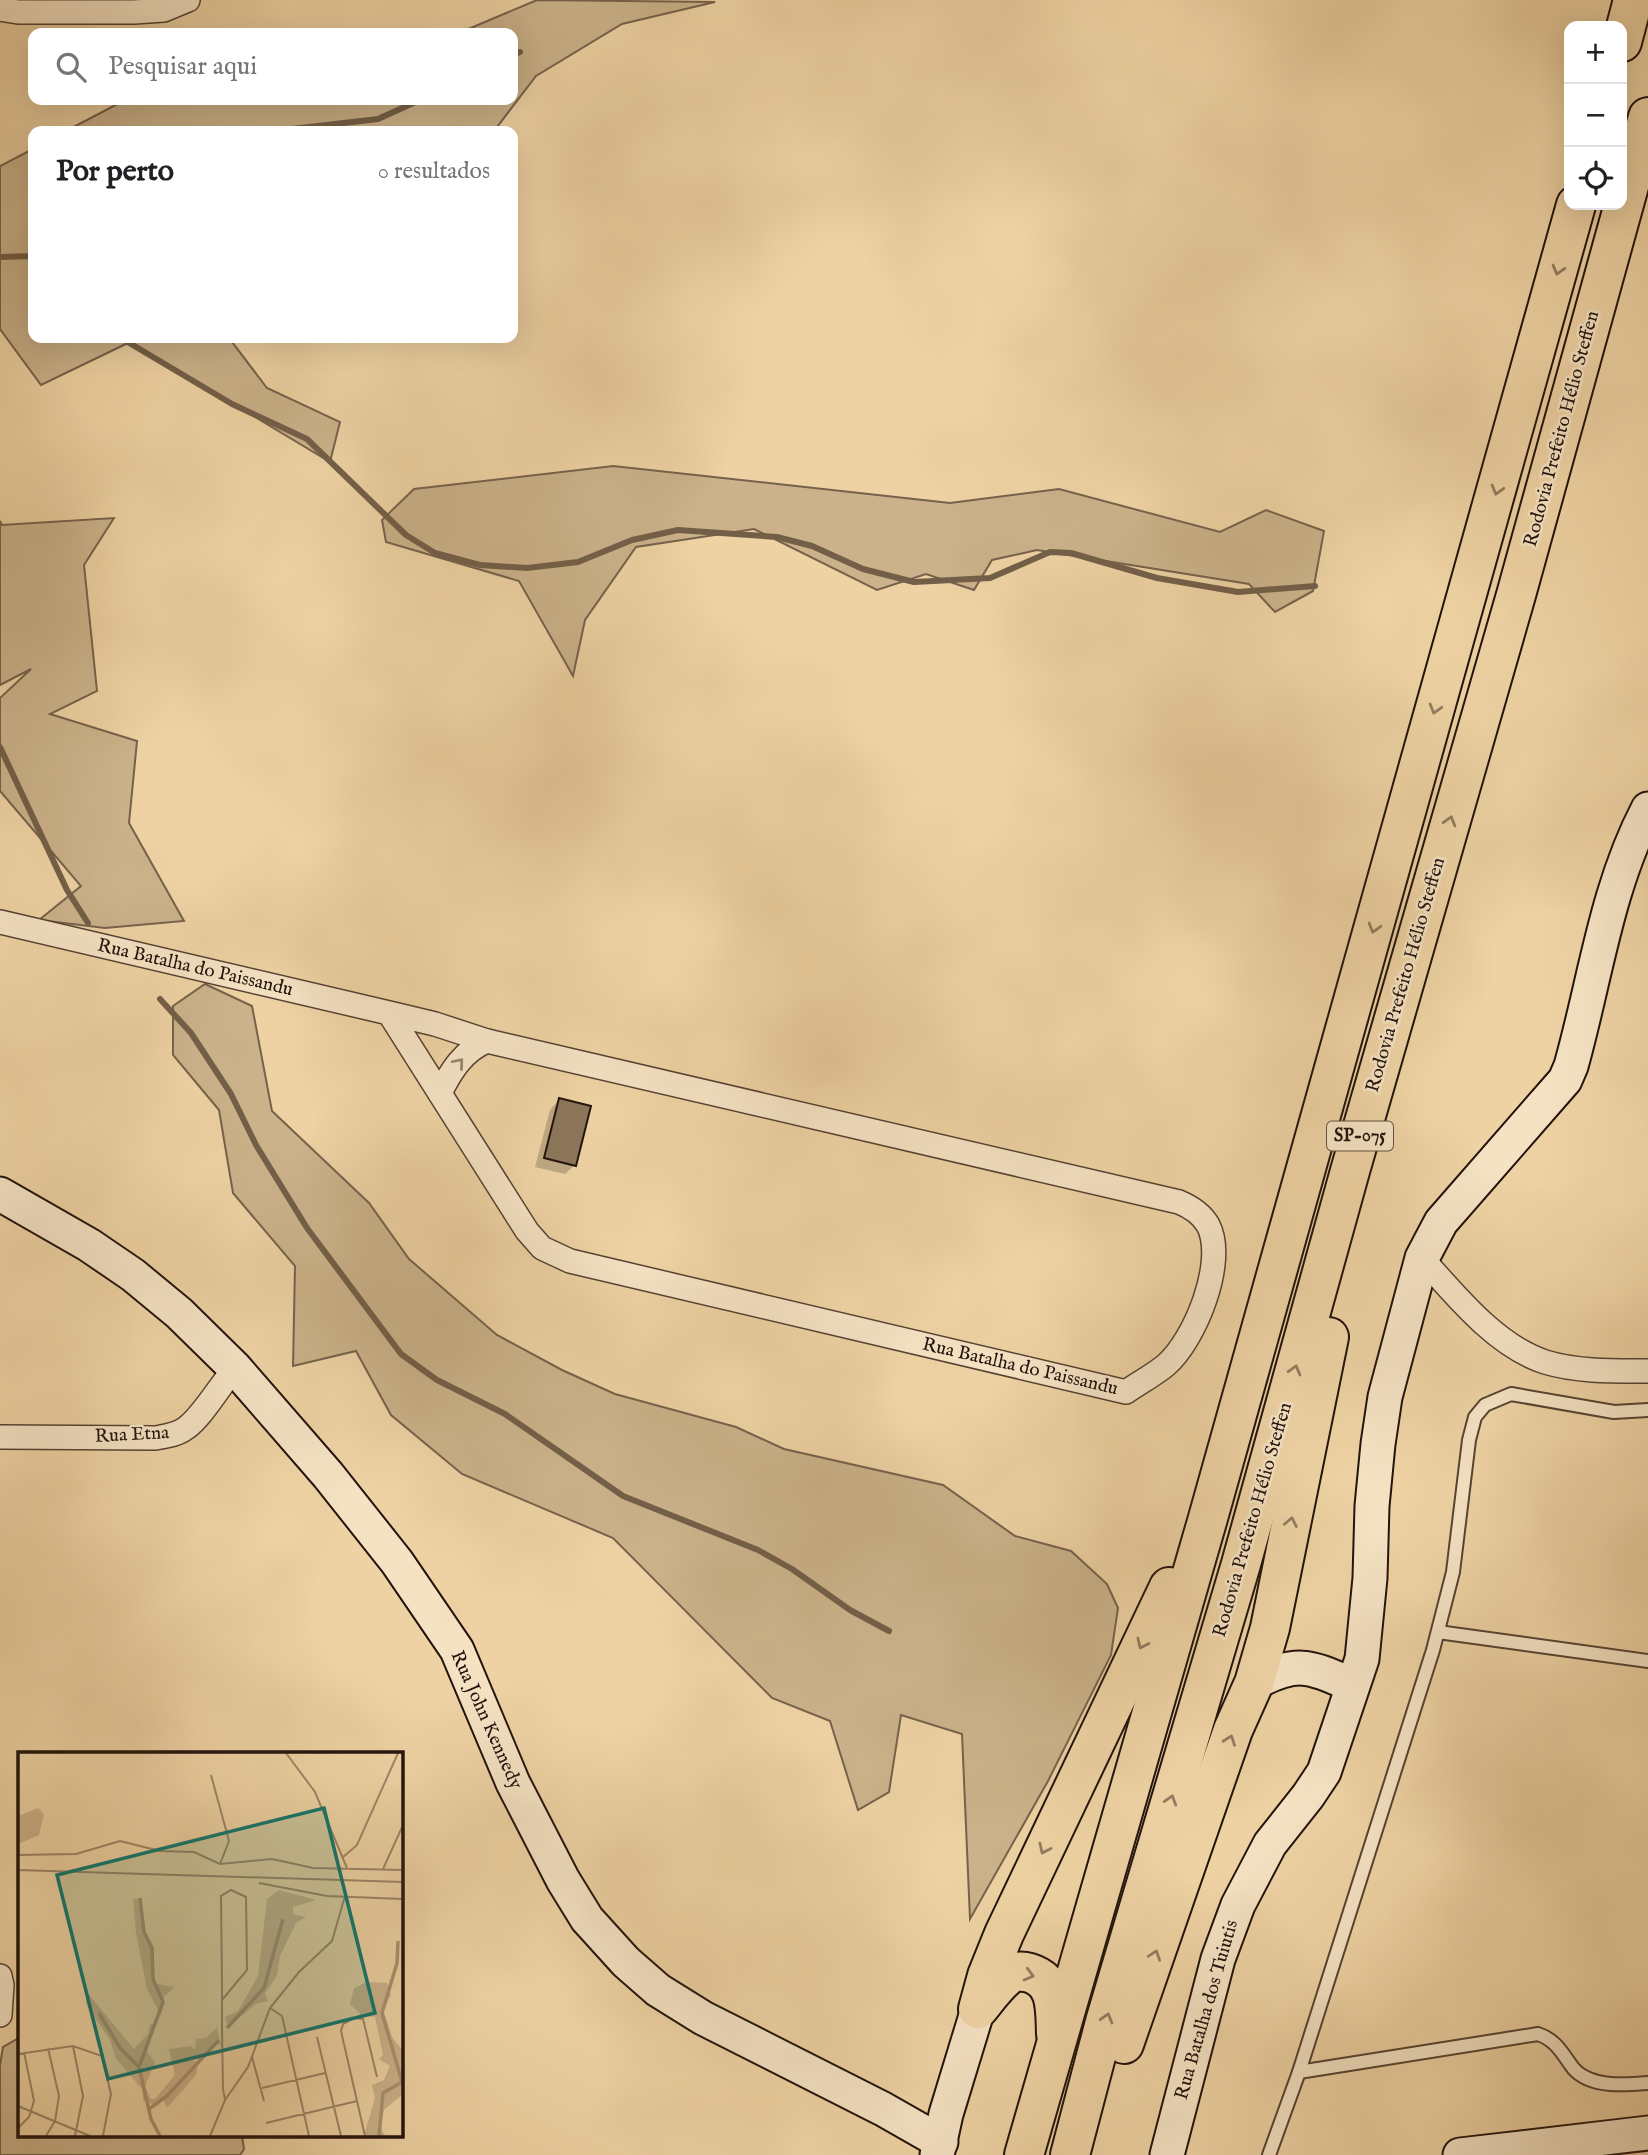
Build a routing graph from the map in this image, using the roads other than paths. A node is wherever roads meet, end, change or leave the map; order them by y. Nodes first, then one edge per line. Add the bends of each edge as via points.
1 (188, 0) edge
2 (1633, 0) edge
3 (0, 9) edge
4 (1627, 23) edge
5 (1648, 117) edge
6 (1575, 210) edge
7 (1648, 809) edge
8 (1422, 918) junction
9 (0, 922) edge
10 (389, 1013) junction
11 (487, 1041) junction
12 (440, 1093) junction
13 (0, 1194) edge
14 (1422, 1258) junction
15 (235, 1368) junction
16 (1648, 1371) edge
17 (1648, 1410) edge
18 (0, 1437) edge
19 (1208, 1518) junction
20 (1270, 1628) junction
21 (1438, 1632) junction
22 (1648, 1661) edge
23 (1304, 1667) junction
24 (1254, 1683) junction
25 (1352, 1685) junction
26 (0, 1976) edge
27 (978, 2010) junction
28 (0, 2015) edge
29 (1056, 2045) junction
30 (1299, 2072) junction
31 (1648, 2083) edge
32 (1648, 2133) edge
33 (939, 2149) edge
34 (1024, 2155) edge
35 (1070, 2155) edge
36 (1077, 2155) edge
37 (1167, 2155) edge
38 (1269, 2155) edge
39 (1460, 2155) edge

1 - 3 street via 164,10 134,12
2 - 4 highway
8 -> 5 highway, Rodovia Prefeito Hélio Steffen / SP-075
6 -> 19 highway, SP-075
7 - 14 street, Rua Batalha dos Tuiutis via 1623,867 1565,1080 1441,1222
20 -> 8 highway
35 -> 8 highway, Rodovia Prefeito Hélio Steffen / SP-075
9 - 10 street, Rua Batalha do Paissandu
10 - 11 street, Rua Batalha do Paissandu
10 - 12 street, Rua Batalha do Paissandu
12 -> 11 street via 459,1062 474,1046
11 - 12 street, Rua Batalha do Paissandu via 1179,1202 1195,1209 1212,1235 1207,1294 1194,1328 1167,1364 1126,1392 570,1261 542,1248 527,1230
13 - 15 street, Rua John Kennedy via 133,1275
14 - 16 street via 1466,1308 1515,1347 1545,1362 1584,1369
14 - 25 street, Rua Batalha dos Tuiutis via 1381,1420 1362,1659
15 - 18 street, Rua Etna via 194,1421 173,1435
15 - 33 street, Rua John Kennedy via 397,1562 457,1650 513,1783 587,1919 658,1990 702,2018 883,2109
17 - 21 lane via 1614,1412 1511,1394 1485,1405 1475,1417 1469,1440 1453,1572
19 -> 27 highway via 1165,1595 1004,1934
19 - 29 highway, SP-075
20 - 23 street
20 - 24 highway
21 - 22 lane
21 - 30 lane
23 - 24 street
23 - 25 street
36 -> 24 highway via 1123,2048 1233,1730
25 - 37 street, Rua Batalha dos Tuiutis via 1324,1772 1270,1844 1238,1905 1218,1959
26 - 28 street
27 -> 29 highway via 1011,1973 1034,1974 1051,1989 1055,2001
27 - 33 street
29 - 34 highway, SP-075
30 - 31 lane via 1538,2034 1558,2045 1576,2071 1594,2080 1612,2085
30 - 38 lane
32 - 39 street

